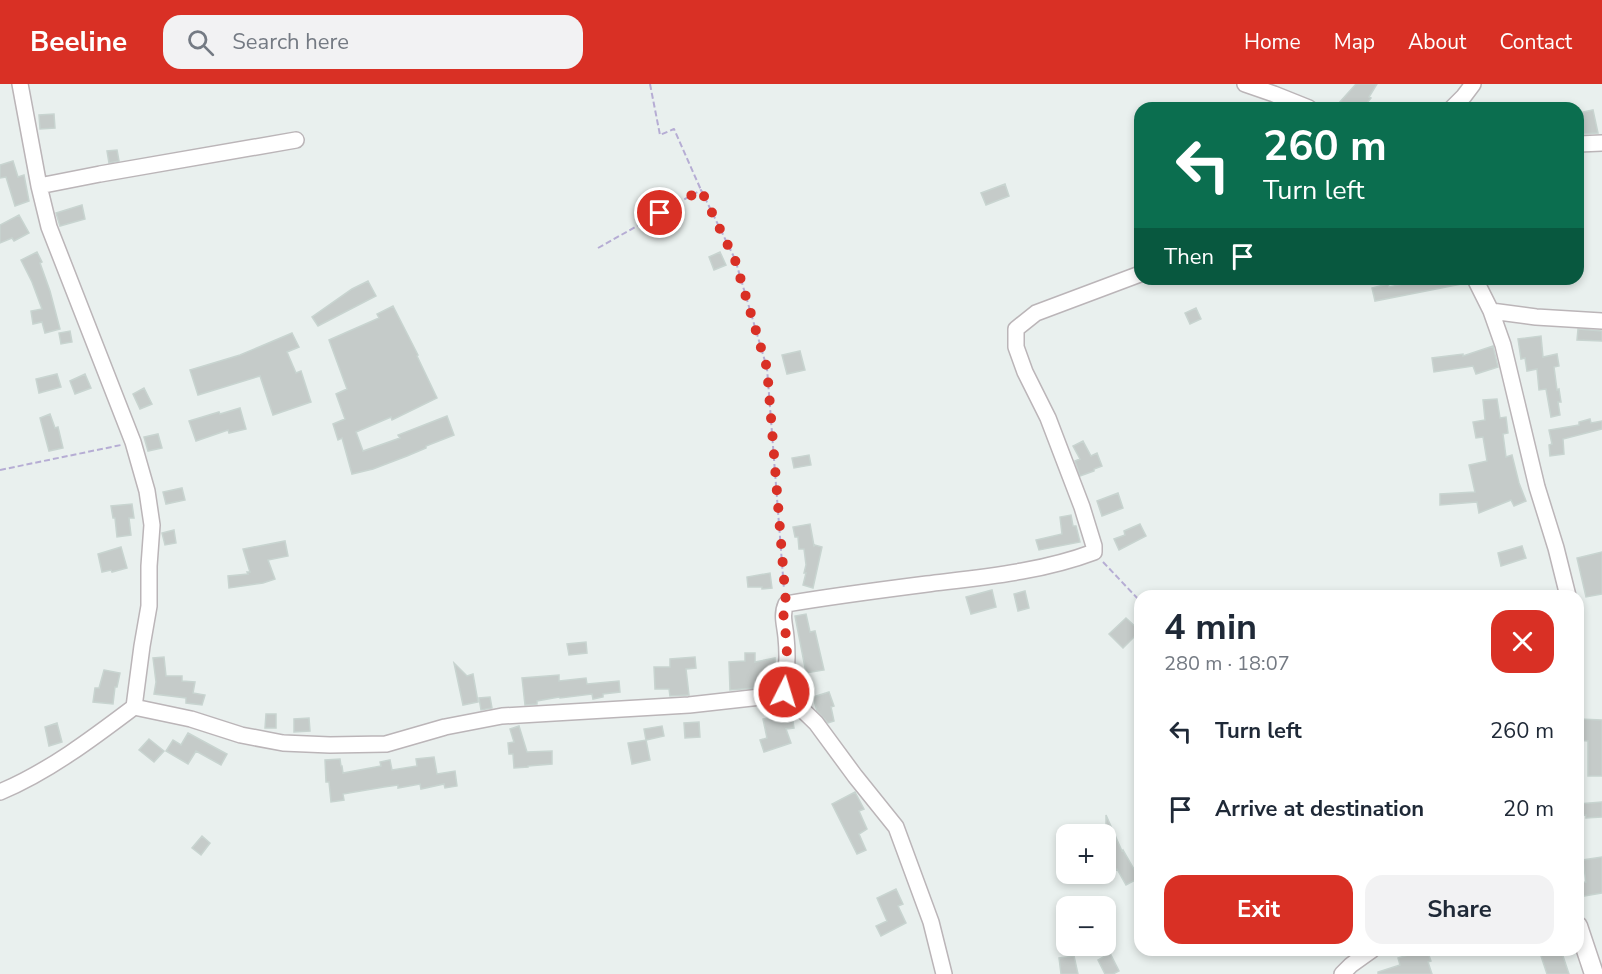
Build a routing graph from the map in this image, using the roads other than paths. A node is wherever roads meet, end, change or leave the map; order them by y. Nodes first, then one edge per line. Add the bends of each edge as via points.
1 (20, 84) edge
2 (1245, 84) edge
3 (1473, 84) edge
4 (1275, 101) edge
5 (1458, 102) edge
6 (296, 140) dead end
7 (1602, 143) edge
8 (1584, 144) edge
9 (39, 186) junction
10 (1134, 276) edge
11 (1478, 285) edge
12 (1491, 311) junction
13 (1602, 321) edge
14 (1566, 590) edge
15 (784, 692) junction
16 (134, 707) junction
17 (0, 792) edge
18 (1584, 944) edge
19 (1364, 956) edge
20 (944, 974) edge
21 (1342, 974) edge
22 (1594, 974) edge

1 - 9 street
2 - 4 street
3 - 5 street
6 - 9 street
7 - 8 street
9 - 16 street via 49,227 133,442 147,490 152,525 149,606
10 - 15 street via 1036,313 1016,329 1016,346 1025,372 1077,495 1094,552 1027,571 786,604
11 - 12 street
12 - 13 street
12 - 14 street
15 - 16 street via 689,705 502,716 386,744 283,743
15 - 20 street via 816,723 896,827 931,922
16 - 17 street via 56,762
18 - 22 street
19 - 21 street

